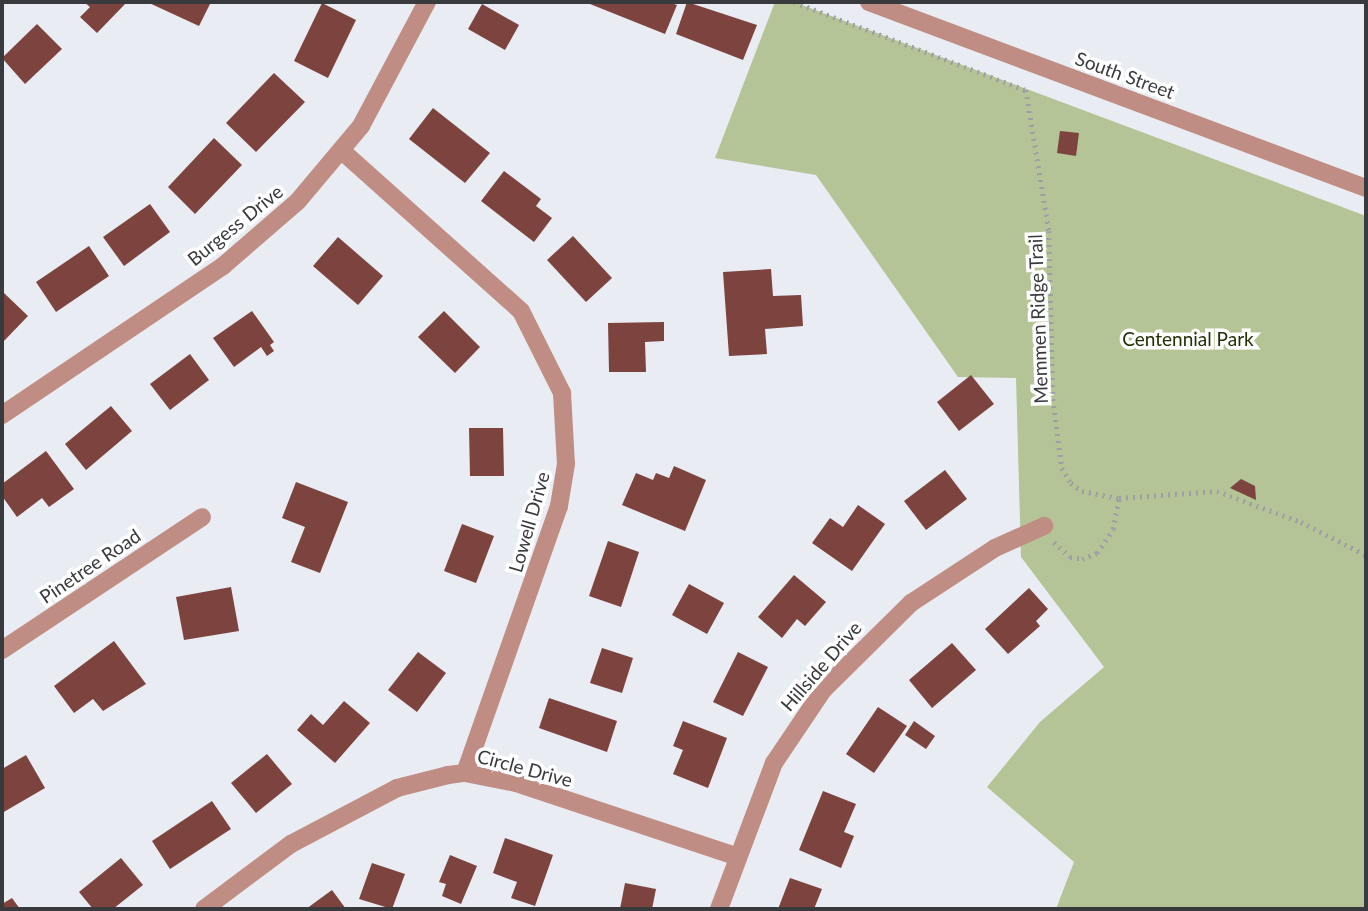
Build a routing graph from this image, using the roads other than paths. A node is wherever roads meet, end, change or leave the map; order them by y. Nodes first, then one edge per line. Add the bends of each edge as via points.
1 (427, 2) edge
2 (869, 2) edge
3 (342, 151) junction
4 (1366, 188) edge
5 (2, 415) edge
6 (202, 517) dead end
7 (1044, 526) road end
8 (2, 650) edge
9 (465, 773) junction
10 (737, 857) junction
11 (204, 909) edge
12 (719, 909) edge

1 - 3 street, Burgess Drive via 397,64
2 - 4 street, South Street
3 - 5 street, Burgess Drive via 250,245
3 - 9 street, Lowell Drive via 514,304 536,335 562,393 566,464 559,506
6 - 8 street, Pinetree Road
7 - 10 street, Hillside Drive via 995,548 938,584 852,657 797,724 774,763
9 - 10 street, Circle Drive via 516,783
9 - 11 street, Circle Drive via 422,779 385,794 291,844
10 - 12 street, Hillside Drive

